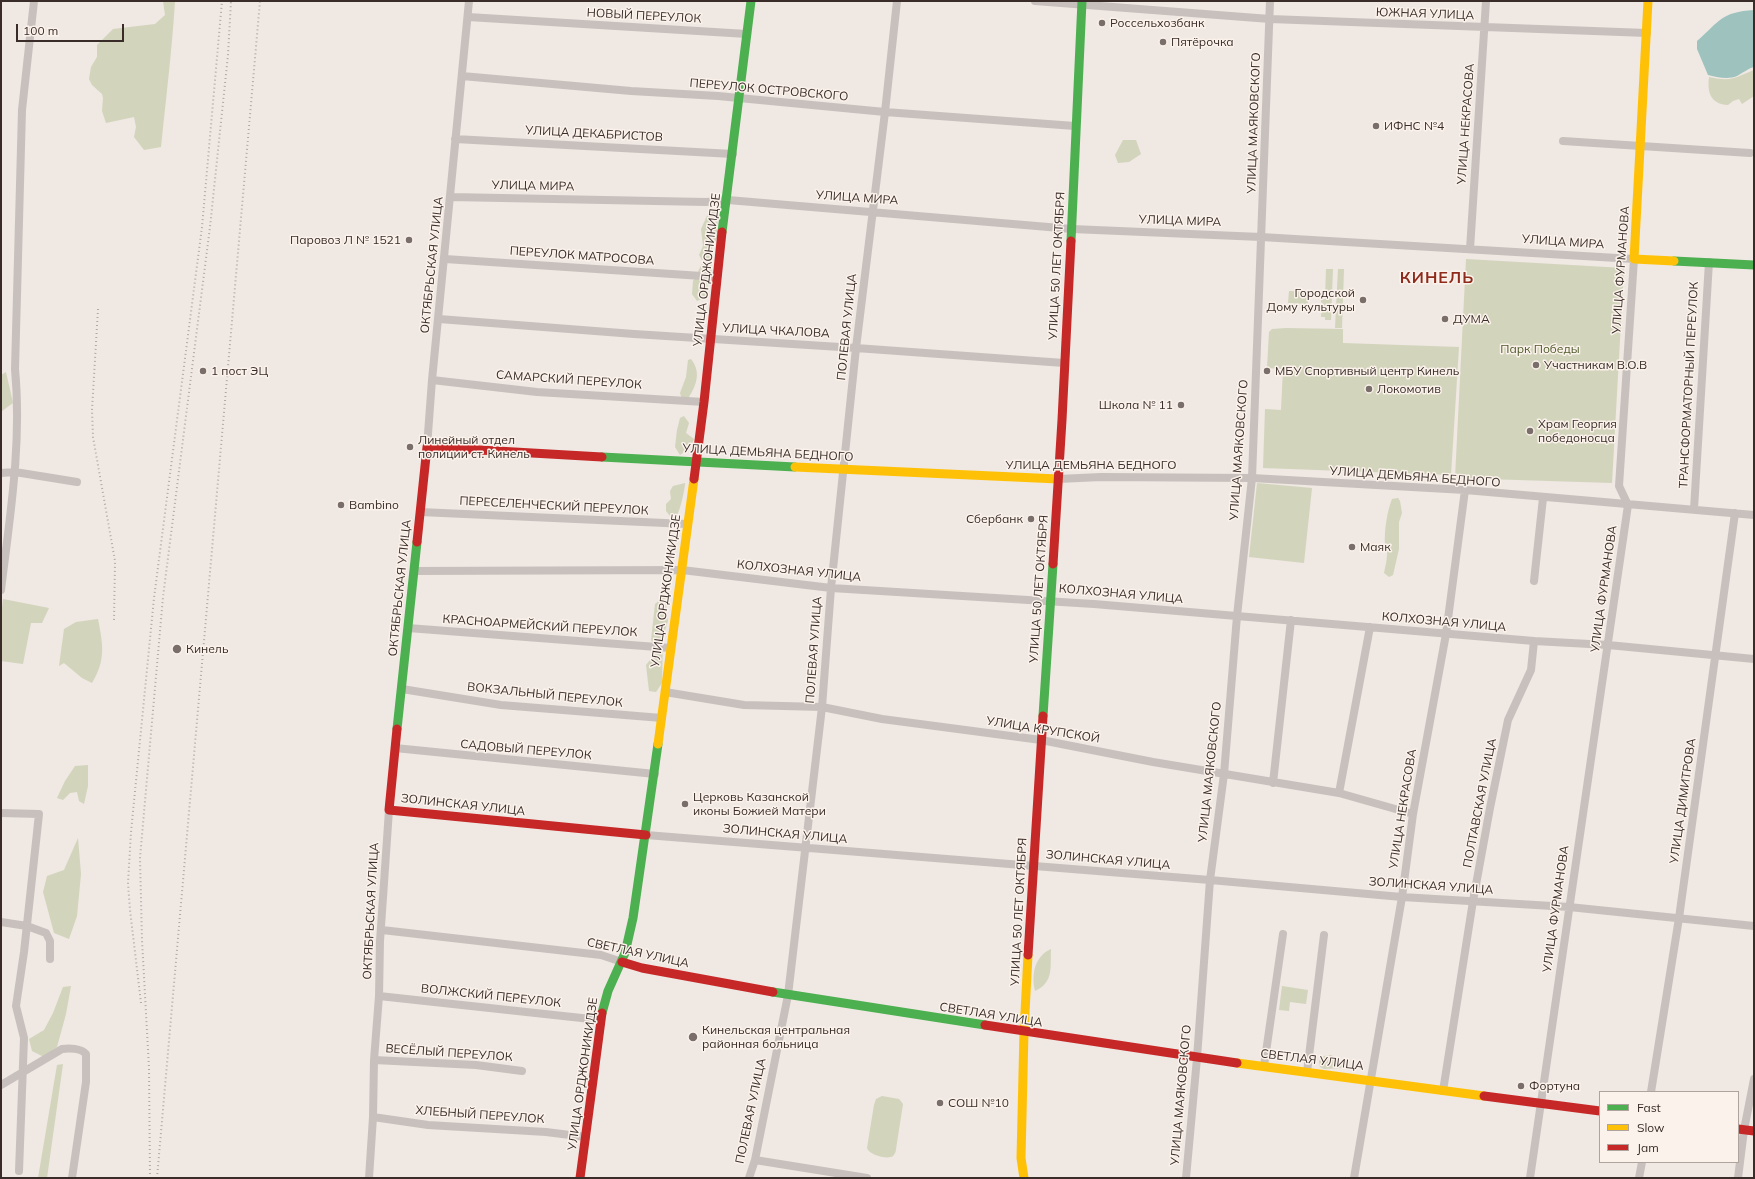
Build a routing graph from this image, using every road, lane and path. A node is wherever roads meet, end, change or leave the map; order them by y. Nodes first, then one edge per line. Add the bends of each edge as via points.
1 (34, 1) edge
2 (469, 1) edge
3 (751, 1) edge
4 (897, 1) edge
5 (1035, 1) edge
6 (1270, 1) edge
7 (1486, 1) edge
8 (1648, 1) edge
9 (1082, 3) edge
10 (468, 17) junction
11 (1270, 19) junction
12 (1484, 28) junction
13 (747, 34) junction
14 (1647, 34) junction
15 (462, 76) junction
16 (739, 98) junction
17 (885, 112) junction
18 (1075, 126) junction
19 (455, 139) junction
20 (1563, 141) dead end
21 (1640, 146) junction
22 (1750, 152) dead end
23 (732, 154) junction
24 (451, 197) junction
25 (728, 200) junction
26 (872, 212) junction
27 (1072, 229) junction
28 (1261, 236) junction
29 (1468, 248) junction
30 (445, 259) junction
31 (1634, 259) junction
32 (1708, 262) junction
33 (1754, 264) edge
34 (717, 277) junction
35 (439, 319) junction
36 (711, 339) junction
37 (856, 348) junction
38 (1064, 363) junction
39 (432, 380) junction
40 (704, 402) junction
41 (427, 447) junction
42 (696, 461) junction
43 (844, 470) junction
44 (15, 472) junction
45 (1, 473) edge
46 (1252, 478) junction
47 (1058, 479) junction
48 (77, 482) dead end
49 (1465, 490) junction
50 (1543, 498) junction
51 (1628, 505) junction
52 (1694, 509) junction
53 (420, 512) junction
54 (1735, 513) junction
55 (1754, 515) edge
56 (687, 524) junction
57 (682, 570) junction
58 (414, 571) junction
59 (1534, 582) dead end
60 (831, 588) junction
61 (1, 590) edge
62 (1051, 601) junction
63 (1237, 616) junction
64 (1291, 620) junction
65 (1370, 627) junction
66 (408, 628) junction
67 (1446, 634) junction
68 (1534, 641) junction
69 (1608, 645) junction
70 (670, 648) junction
71 (1716, 656) junction
72 (1754, 659) edge
73 (402, 689) junction
74 (665, 692) junction
75 (822, 707) junction
76 (662, 718) junction
77 (1041, 740) junction
78 (396, 748) junction
79 (655, 774) junction
80 (1224, 774) junction
81 (1273, 783) junction
82 (1339, 793) junction
83 (389, 810) junction
84 (1, 813) edge
85 (1413, 814) junction
86 (646, 835) junction
87 (805, 848) junction
88 (1033, 866) junction
89 (1210, 880) junction
90 (1402, 897) junction
91 (1473, 901) junction
92 (1569, 907) junction
93 (1678, 918) junction
94 (1, 922) edge
95 (26, 926) junction
96 (1754, 926) edge
97 (382, 930) junction
98 (1283, 934) dead end
99 (1324, 936) dead end
100 (50, 959) dead end
101 (622, 962) junction
102 (788, 995) junction
103 (379, 996) junction
104 (600, 1020) junction
105 (1024, 1032) junction
106 (1197, 1058) junction
107 (374, 1060) junction
108 (1264, 1066) junction
109 (522, 1070) dead end
110 (1307, 1072) junction
111 (23, 1073) junction
112 (1754, 1079) edge
113 (1371, 1080) junction
114 (1, 1085) edge
115 (1651, 1091) edge
116 (1443, 1092) junction
117 (1540, 1102) junction
118 (1599, 1111) edge
119 (373, 1117) junction
120 (1741, 1130) edge
121 (1754, 1131) edge
122 (586, 1137) junction
123 (755, 1160) junction
124 (1739, 1162) edge
125 (1642, 1163) edge
126 (1739, 1163) edge
127 (19, 1171) dead end
128 (72, 1178) edge
129 (369, 1178) edge
130 (580, 1178) edge
131 (749, 1178) edge
132 (867, 1178) edge
133 (1024, 1178) edge
134 (1186, 1178) edge
135 (1354, 1178) edge
136 (1530, 1178) edge
137 (1639, 1178) edge
138 (1738, 1178) edge

1 - 44 street via 22,110
2 - 10 street, ОКТЯБРЬСКАЯ УЛИЦА
3 - 13 main road, УЛИЦА ОРДЖОНИКИДЗЕ
4 - 17 street, ПОЛЕВАЯ УЛИЦА
5 - 9 street, ЮЖНАЯ УЛИЦА
6 - 11 street, УЛИЦА МАЯКОВСКОГО
7 - 12 street, УЛИЦА НЕКРАСОВА
8 - 14 main road, УЛИЦА ФУРМАНОВА
9 - 11 street, ЮЖНАЯ УЛИЦА
9 - 18 main road, УЛИЦА 50 ЛЕТ ОКТЯБРЯ
10 - 13 street, НОВЫЙ ПЕРЕУЛОК
10 - 15 street, ОКТЯБРЬСКАЯ УЛИЦА
11 - 12 street, ЮЖНАЯ УЛИЦА
11 - 28 street, УЛИЦА МАЯКОВСКОГО
12 - 14 street, ЮЖНАЯ УЛИЦА
12 - 29 street, УЛИЦА НЕКРАСОВА
13 - 16 main road, УЛИЦА ОРДЖОНИКИДЗЕ
14 - 21 main road, УЛИЦА ФУРМАНОВА
15 - 16 street, ПЕРЕУЛОК ОСТРОВСКОГО
15 - 19 street, ОКТЯБРЬСКАЯ УЛИЦА
16 - 17 street, ПЕРЕУЛОК ОСТРОВСКОГО
16 - 23 main road, УЛИЦА ОРДЖОНИКИДЗЕ
17 - 18 street, ПЕРЕУЛОК ОСТРОВСКОГО
17 - 26 street, ПОЛЕВАЯ УЛИЦА
18 - 27 main road, УЛИЦА 50 ЛЕТ ОКТЯБРЯ
19 - 23 street, УЛИЦА ДЕКАБРИСТОВ
19 - 24 street, ОКТЯБРЬСКАЯ УЛИЦА
20 - 21 street
21 - 22 street
21 - 31 main road, УЛИЦА ФУРМАНОВА
23 - 25 main road, УЛИЦА ОРДЖОНИКИДЗЕ
24 - 25 street, УЛИЦА МИРА via 706,202
24 - 30 street, ОКТЯБРЬСКАЯ УЛИЦА
25 - 26 street, УЛИЦА МИРА
25 - 34 main road, УЛИЦА ОРДЖОНИКИДЗЕ
26 - 27 street, УЛИЦА МИРА
26 - 37 street, ПОЛЕВАЯ УЛИЦА
27 - 28 street, УЛИЦА МИРА
27 - 38 main road, УЛИЦА 50 ЛЕТ ОКТЯБРЯ
28 - 29 street, УЛИЦА МИРА
28 - 46 street, УЛИЦА МАЯКОВСКОГО
29 - 31 street, УЛИЦА МИРА
30 - 34 street, ПЕРЕУЛОК МАТРОСОВА
30 - 35 street, ОКТЯБРЬСКАЯ УЛИЦА
31 - 32 main road, УЛИЦА МИРА
31 - 51 street, УЛИЦА ФУРМАНОВА via 1619,486
32 - 33 main road, УЛИЦА МИРА
32 - 52 street, ТРАНСФОРМАТОРНЫЙ ПЕРЕУЛОК
34 - 36 main road, УЛИЦА ОРДЖОНИКИДЗЕ
35 - 36 street, УЛИЦА ЧКАЛОВА
35 - 39 street, ОКТЯБРЬСКАЯ УЛИЦА
36 - 37 street, УЛИЦА ЧКАЛОВА
36 - 40 main road, УЛИЦА ОРДЖОНИКИДЗЕ
37 - 38 street, УЛИЦА ЧКАЛОВА
37 - 43 street, ПОЛЕВАЯ УЛИЦА
38 - 47 main road, УЛИЦА 50 ЛЕТ ОКТЯБРЯ
39 - 40 street, САМАРСКИЙ ПЕРЕУЛОК via 537,392
39 - 41 street, ОКТЯБРЬСКАЯ УЛИЦА
40 - 42 main road, УЛИЦА ОРДЖОНИКИДЗЕ
41 - 42 main road, УЛИЦА ДЕМЬЯНА БЕДНОГО
41 - 53 main road, ОКТЯБРЬСКАЯ УЛИЦА
42 - 43 main road, УЛИЦА ДЕМЬЯНА БЕДНОГО
42 - 56 main road, УЛИЦА ОРДЖОНИКИДЗЕ
43 - 47 main road, УЛИЦА ДЕМЬЯНА БЕДНОГО
43 - 60 street, ПОЛЕВАЯ УЛИЦА
44 - 45 street
44 - 48 street
44 - 61 street
46 - 47 street, УЛИЦА ДЕМЬЯНА БЕДНОГО
46 - 49 street, УЛИЦА ДЕМЬЯНА БЕДНОГО
46 - 63 street, УЛИЦА МАЯКОВСКОГО
47 - 62 main road, УЛИЦА 50 ЛЕТ ОКТЯБРЯ
49 - 50 street, УЛИЦА ДЕМЬЯНА БЕДНОГО
49 - 67 street, УЛИЦА НЕКРАСОВА
50 - 51 street, УЛИЦА ДЕМЬЯНА БЕДНОГО
50 - 59 street
51 - 52 street, УЛИЦА ДЕМЬЯНА БЕДНОГО
51 - 69 street, УЛИЦА ФУРМАНОВА
52 - 54 street, УЛИЦА ДЕМЬЯНА БЕДНОГО
53 - 56 street, ПЕРЕСЕЛЕНЧЕСКИЙ ПЕРЕУЛОК
53 - 58 main road, ОКТЯБРЬСКАЯ УЛИЦА
54 - 55 street, УЛИЦА ДЕМЬЯНА БЕДНОГО
54 - 71 street, УЛИЦА ДИМИТРОВА
56 - 57 main road, УЛИЦА ОРДЖОНИКИДЗЕ
57 - 58 street, КОЛХОЗНАЯ УЛИЦА
57 - 60 street, КОЛХОЗНАЯ УЛИЦА
57 - 70 main road, УЛИЦА ОРДЖОНИКИДЗЕ
58 - 66 main road, ОКТЯБРЬСКАЯ УЛИЦА
60 - 62 street, КОЛХОЗНАЯ УЛИЦА
60 - 75 street, ПОЛЕВАЯ УЛИЦА
62 - 63 street, КОЛХОЗНАЯ УЛИЦА
62 - 77 main road, УЛИЦА 50 ЛЕТ ОКТЯБРЯ
63 - 64 street, КОЛХОЗНАЯ УЛИЦА
63 - 80 street, УЛИЦА МАЯКОВСКОГО
64 - 65 street, КОЛХОЗНАЯ УЛИЦА
64 - 81 street
65 - 67 street, КОЛХОЗНАЯ УЛИЦА
65 - 82 street
66 - 70 street, КРАСНОАРМЕЙСКИЙ ПЕРЕУЛОК
66 - 73 main road, ОКТЯБРЬСКАЯ УЛИЦА
67 - 68 street, КОЛХОЗНАЯ УЛИЦА
67 - 85 street, УЛИЦА НЕКРАСОВА
68 - 69 street, КОЛХОЗНАЯ УЛИЦА
68 - 91 street, ПОЛТАВСКАЯ УЛИЦА via 1531,670 1508,720
69 - 71 street, КОЛХОЗНАЯ УЛИЦА
69 - 92 street, УЛИЦА ФУРМАНОВА
70 - 74 main road, УЛИЦА ОРДЖОНИКИДЗЕ
71 - 72 street, КОЛХОЗНАЯ УЛИЦА
71 - 93 street, УЛИЦА ДИМИТРОВА
73 - 76 street, ВОКЗАЛЬНЫЙ ПЕРЕУЛОК via 501,705
73 - 78 main road, ОКТЯБРЬСКАЯ УЛИЦА
74 - 75 street, УЛИЦА КРУПСКОЙ via 744,705
74 - 76 main road, УЛИЦА ОРДЖОНИКИДЗЕ
75 - 77 street, УЛИЦА КРУПСКОЙ via 882,719
75 - 87 street, ПОЛЕВАЯ УЛИЦА
76 - 79 main road, УЛИЦА ОРДЖОНИКИДЗЕ
77 - 80 street, УЛИЦА КРУПСКОЙ
77 - 88 main road, УЛИЦА 50 ЛЕТ ОКТЯБРЯ
78 - 79 street, САДОВЫЙ ПЕРЕУЛОК
78 - 83 main road, ОКТЯБРЬСКАЯ УЛИЦА
79 - 86 main road, УЛИЦА ОРДЖОНИКИДЗЕ
80 - 81 street, УЛИЦА КРУПСКОЙ
80 - 89 street, УЛИЦА МАЯКОВСКОГО
81 - 82 street, УЛИЦА КРУПСКОЙ
82 - 85 street, УЛИЦА КРУПСКОЙ
83 - 86 main road, ЗОЛИНСКАЯ УЛИЦА
83 - 97 street, ОКТЯБРЬСКАЯ УЛИЦА
84 - 95 street via 39,814
85 - 90 street, УЛИЦА НЕКРАСОВА
86 - 87 street, ЗОЛИНСКАЯ УЛИЦА
86 - 101 main road, УЛИЦА ОРДЖОНИКИДЗЕ via 633,918
87 - 88 street, ЗОЛИНСКАЯ УЛИЦА
87 - 102 street, ПОЛЕВАЯ УЛИЦА
88 - 89 street, ЗОЛИНСКАЯ УЛИЦА
88 - 105 main road, УЛИЦА 50 ЛЕТ ОКТЯБРЯ
89 - 90 street, ЗОЛИНСКАЯ УЛИЦА
89 - 106 street, УЛИЦА МАЯКОВСКОГО
90 - 91 street, ЗОЛИНСКАЯ УЛИЦА
90 - 113 street, УЛИЦА НЕКРАСОВА
91 - 92 street, ЗОЛИНСКАЯ УЛИЦА
91 - 116 street, ПОЛТАВСКАЯ УЛИЦА
92 - 93 street, ЗОЛИНСКАЯ УЛИЦА
92 - 117 street, УЛИЦА ФУРМАНОВА
93 - 96 street, ЗОЛИНСКАЯ УЛИЦА
93 - 115 street, УЛИЦА ДИМИТРОВА
94 - 95 street
95 - 100 street via 46,933 50,941
95 - 111 street via 16,1006 24,1038
97 - 101 street, СВЕТЛАЯ УЛИЦА via 601,955
97 - 103 street, ОКТЯБРЬСКАЯ УЛИЦА
98 - 108 street
99 - 110 street
101 - 102 main road, СВЕТЛАЯ УЛИЦА
101 - 104 main road, УЛИЦА ОРДЖОНИКИДЗЕ via 608,991
102 - 105 main road, СВЕТЛАЯ УЛИЦА
102 - 123 street, ПОЛЕВАЯ УЛИЦА
103 - 104 street, ВОЛЖСКИЙ ПЕРЕУЛОК
103 - 107 street, ОКТЯБРЬСКАЯ УЛИЦА
104 - 122 main road, УЛИЦА ОРДЖОНИКИДЗЕ
105 - 106 main road, СВЕТЛАЯ УЛИЦА
105 - 133 main road, УЛИЦА 50 ЛЕТ ОКТЯБРЯ via 1021,1158
106 - 108 main road, СВЕТЛАЯ УЛИЦА
106 - 134 street, УЛИЦА МАЯКОВСКОГО
107 - 109 street, ВЕСЁЛЫЙ ПЕРЕУЛОК
107 - 119 street, ОКТЯБРЬСКАЯ УЛИЦА
108 - 110 main road, СВЕТЛАЯ УЛИЦА
110 - 113 main road, СВЕТЛАЯ УЛИЦА
111 - 114 street
111 - 127 street
111 - 128 street via 62,1049 83,1051 86,1054 86,1082
112 - 120 street
113 - 116 main road, СВЕТЛАЯ УЛИЦА
113 - 135 street, УЛИЦА НЕКРАСОВА
116 - 117 main road, СВЕТЛАЯ УЛИЦА
117 - 118 main road, СВЕТЛАЯ УЛИЦА
117 - 136 street, УЛИЦА ФУРМАНОВА
119 - 122 street, ХЛЕБНЫЙ ПЕРЕУЛОК via 428,1125
119 - 129 street, ОКТЯБРЬСКАЯ УЛИЦА
120 - 121 main road
120 - 124 street
122 - 130 main road, УЛИЦА ОРДЖОНИКИДЗЕ
123 - 131 street, ПОЛЕВАЯ УЛИЦА
123 - 132 street
125 - 137 street
126 - 138 street

